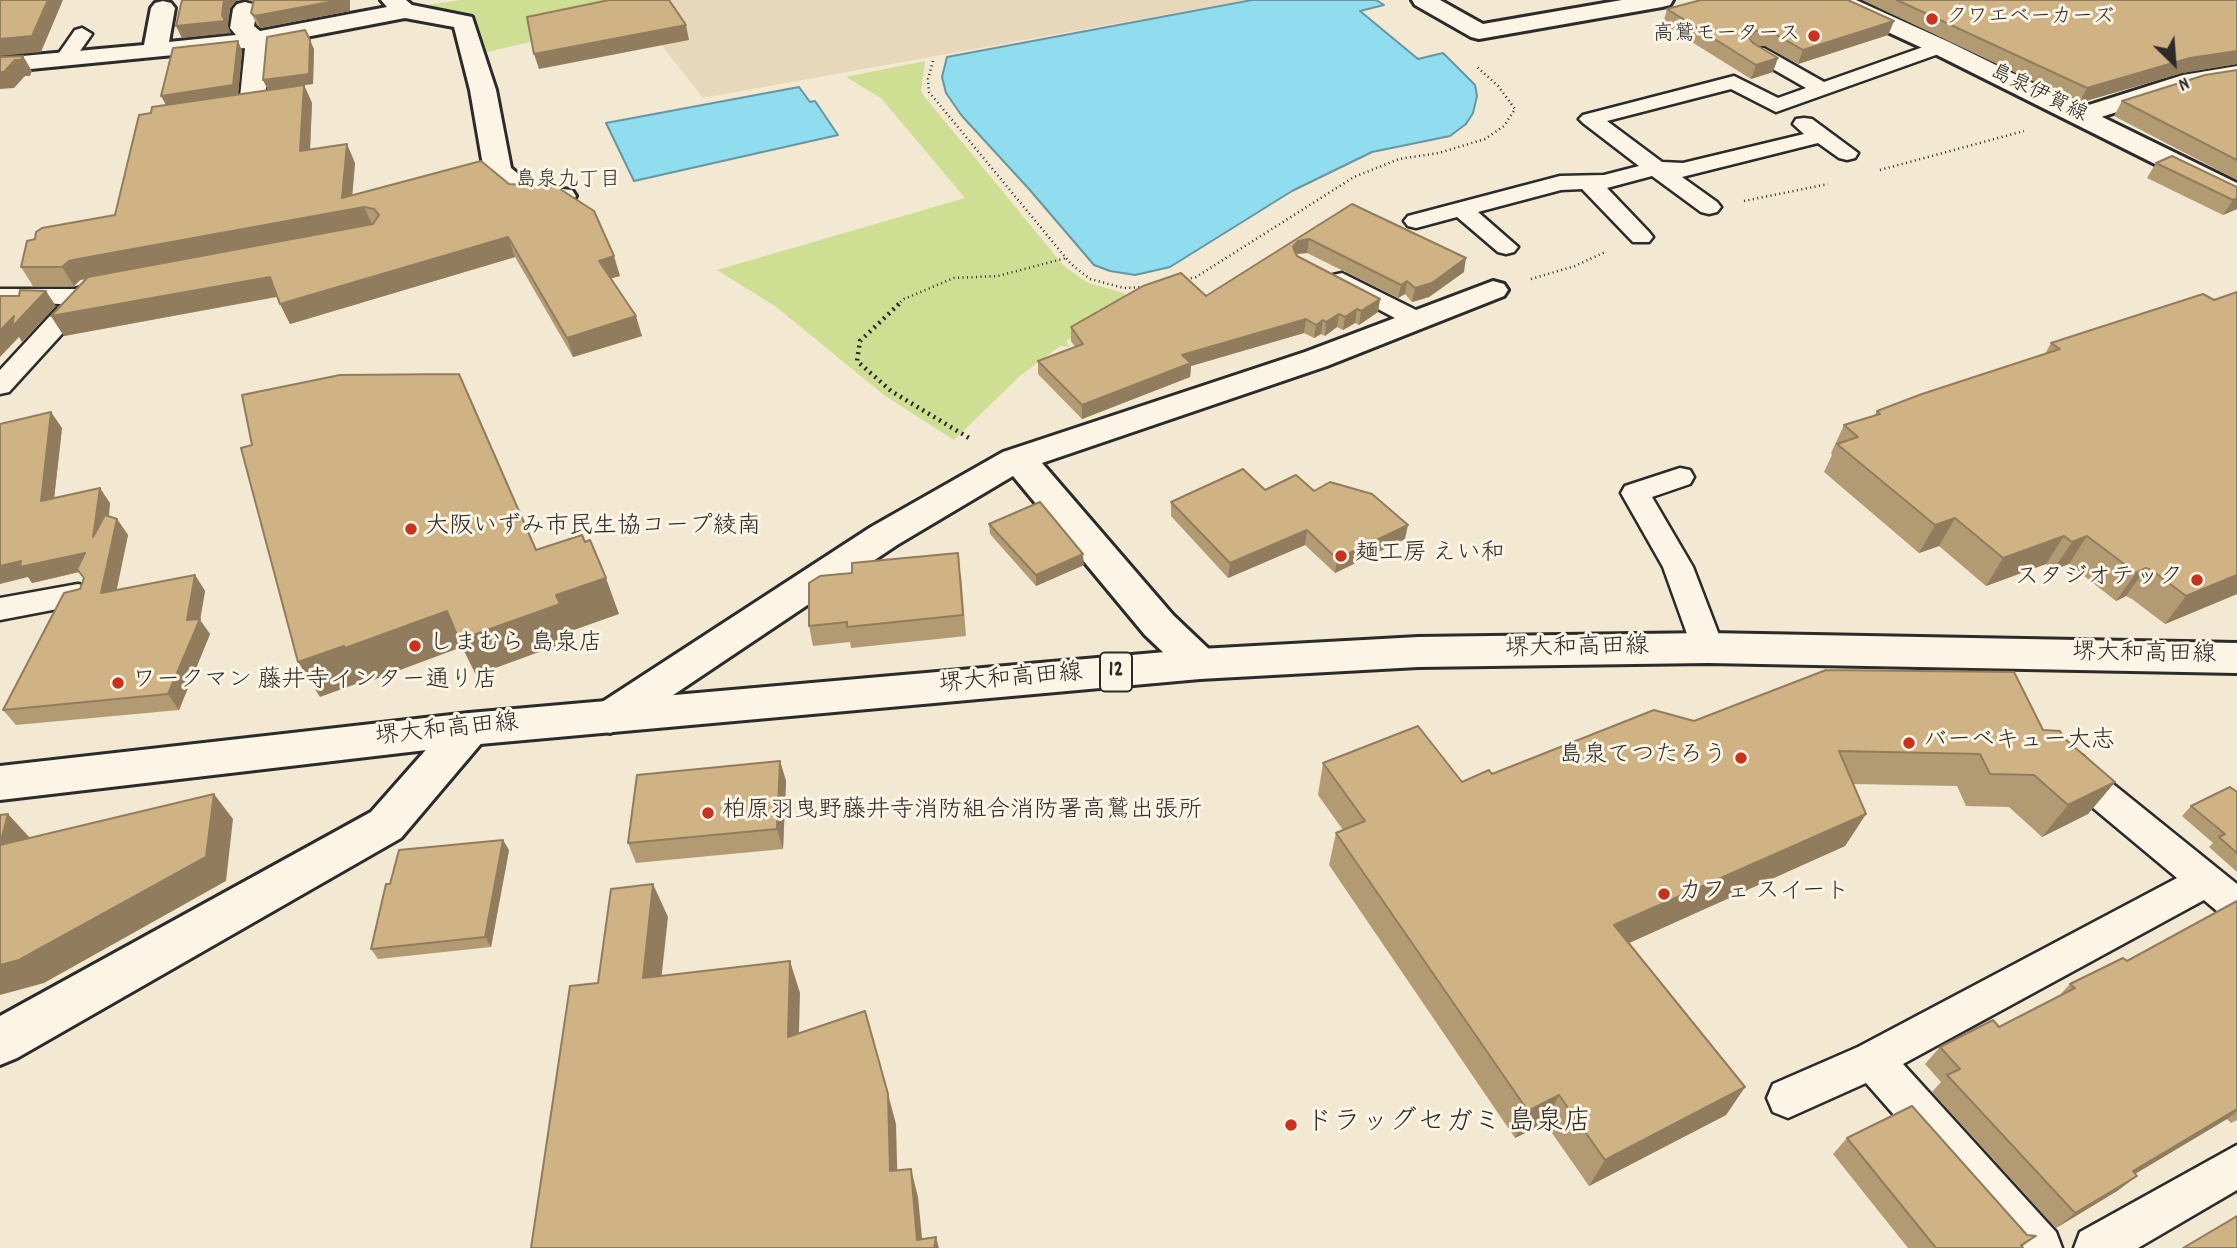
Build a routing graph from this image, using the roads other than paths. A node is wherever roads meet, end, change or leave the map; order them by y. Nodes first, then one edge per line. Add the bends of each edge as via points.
1 (1423, 0) edge
2 (1662, 0) edge
3 (1851, 2) edge
4 (398, 6) edge
5 (163, 8) dead end
6 (245, 9) dead end
7 (82, 34) dead end
8 (255, 39) junction
9 (1940, 47) junction
10 (155, 51) junction
11 (1757, 52) edge
12 (66, 57) junction
13 (0, 65) edge
14 (2237, 73) edge
15 (1824, 90) junction
16 (1776, 106) junction
17 (188, 112) edge
18 (2079, 116) junction
19 (1822, 136) junction
20 (1847, 153) dead end
21 (1656, 168) junction
22 (1588, 182) junction
23 (2237, 194) edge
24 (567, 196) edge
25 (1709, 207) road end
26 (1461, 209) junction
27 (1416, 221) dead end
28 (1641, 237) road end
29 (1506, 247) dead end
30 (1318, 268) edge
31 (1493, 290) road end
32 (5, 295) edge
33 (1415, 319) junction
34 (0, 386) edge
35 (1015, 460) junction
36 (1680, 477) dead end
37 (78, 595) edge
38 (0, 609) edge
39 (1708, 648) junction
40 (1971, 652) junction
41 (2237, 658) edge
42 (1200, 664) junction
43 (2004, 686) edge
44 (610, 717) junction
45 (469, 729) junction
46 (2055, 747) edge
47 (0, 783) edge
48 (2206, 881) junction
49 (2237, 906) edge
50 (0, 1042) edge
51 (1872, 1059) junction
52 (1788, 1098) dead end
53 (2237, 1166) edge
54 (2040, 1248) edge
55 (2096, 1248) edge

1 - 2 street via 1479,32
3 - 9 street, 島泉伊賀線
4 - 8 street
4 - 24 street via 464,22 498,171 526,194
5 - 10 street
6 - 8 street via 242,28
7 - 12 lane
8 - 10 street
8 - 17 street via 264,101
9 - 15 lane
9 - 18 street, 島泉伊賀線
10 - 12 street
11 - 15 lane
12 - 13 street
14 - 18 street via 2192,80
15 - 16 lane
16 - 19 lane
16 - 21 lane via 1734,82 1590,119
18 - 23 street, 島泉伊賀線
19 - 20 lane
19 - 21 lane via 1683,170
21 - 22 lane
21 - 25 lane
22 - 26 lane via 1560,183
22 - 28 lane
26 - 27 lane
26 - 29 lane
30 - 33 lane
31 - 33 street
32 - 34 lane via 92,291
33 - 35 street via 1316,359
35 - 42 street via 1159,625
35 - 44 street via 884,536
36 - 39 lane via 1635,493 1678,567
37 - 38 lane
39 - 40 street, 堺大和高田線 / 12
39 - 42 street, 堺大和高田線 / 12 via 1418,652
40 - 41 street, 堺大和高田線 / 12
40 - 43 lane
42 - 44 street, 堺大和高田線 / 12
44 - 45 street, 堺大和高田線 / 12
45 - 47 street, 堺大和高田線 / 12
45 - 50 street via 386,825
46 - 48 lane via 2080,777
48 - 49 lane
48 - 51 lane
51 - 52 lane
51 - 54 lane
53 - 55 lane

